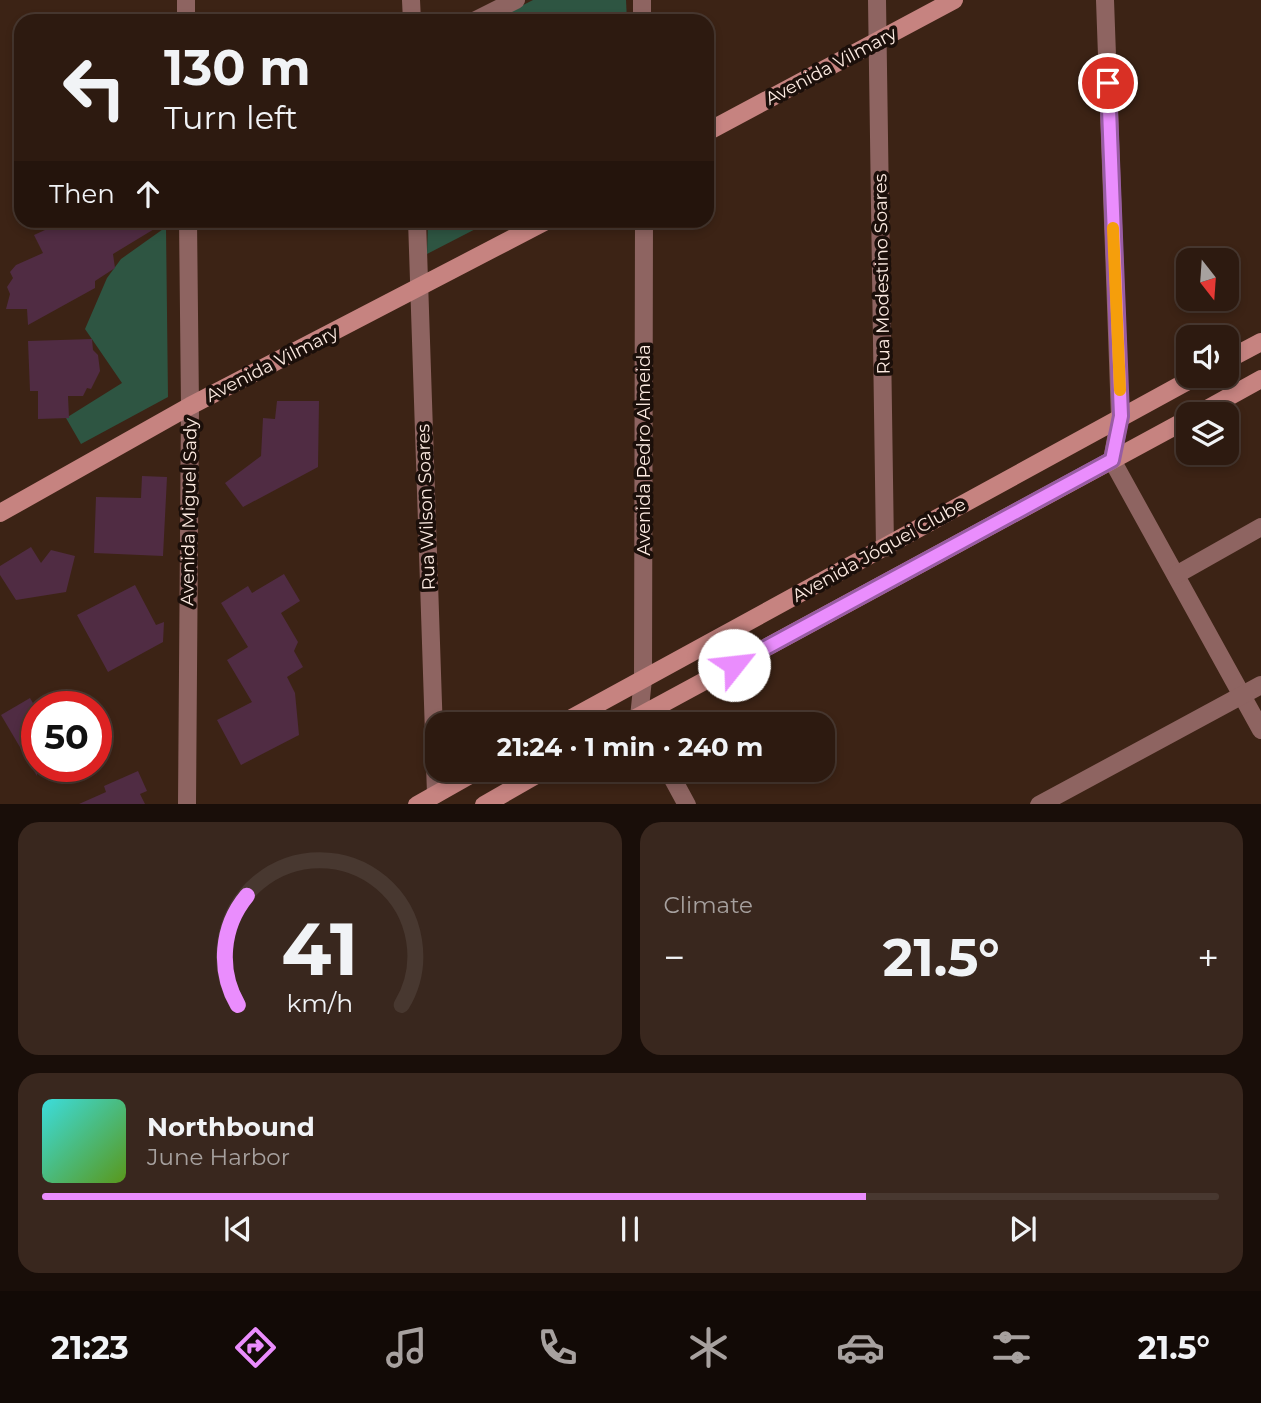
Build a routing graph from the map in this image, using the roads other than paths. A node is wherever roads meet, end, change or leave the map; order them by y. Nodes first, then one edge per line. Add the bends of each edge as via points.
1 (516, 0) edge
2 (877, 0) edge
3 (954, 0) edge
4 (1105, 0) edge
5 (488, 14) edge
6 (879, 41) junction
7 (714, 128) edge
8 (188, 228) edge
9 (416, 228) edge
10 (533, 228) edge
11 (644, 228) edge
12 (418, 289) junction
13 (1261, 342) edge
14 (1239, 354) edge
15 (1261, 379) edge
16 (1176, 387) edge
17 (1219, 402) edge
18 (190, 406) junction
19 (1121, 416) junction
20 (1176, 425) edge
21 (1112, 460) junction
22 (0, 513) edge
23 (1261, 527) edge
24 (885, 548) junction
25 (1176, 575) junction
26 (643, 679) junction
27 (1261, 685) edge
28 (1242, 695) junction
29 (583, 712) edge
30 (638, 712) edge
31 (654, 712) edge
32 (1261, 730) edge
33 (458, 782) edge
34 (523, 782) edge
35 (675, 782) edge
36 (436, 794) junction
37 (187, 804) edge
38 (417, 804) edge
39 (484, 804) edge
40 (687, 804) edge
41 (1039, 804) edge

1 - 5 street
2 - 6 street, Rua Modestino Soares
3 - 6 main road, Avenida Vilmary
4 - 19 street
6 - 7 main road, Avenida Vilmary
6 - 24 street, Rua Modestino Soares
8 - 18 street, Avenida Miguel Sady
9 - 12 street, Rua Wilson Soares
10 - 12 main road, Avenida Vilmary
11 - 26 street, Avenida Pedro Almeida
12 - 18 main road, Avenida Vilmary
12 - 36 street, Rua Wilson Soares
13 - 14 main road
15 - 17 main road
16 - 19 main road, Avenida Jóquei Clube
18 - 22 main road, Avenida Vilmary
18 - 37 street, Avenida Miguel Sady
19 - 21 street
19 - 24 main road, Avenida Jóquei Clube
20 - 21 main road, Avenida Jóquei Clube
21 - 25 street
21 - 31 main road, Avenida Jóquei Clube
23 - 25 street
24 - 26 main road, Avenida Jóquei Clube
25 - 28 street
26 - 29 main road, Avenida Jóquei Clube
26 - 30 street, Avenida Pedro Almeida
27 - 28 street
28 - 32 street
28 - 41 street
33 - 36 main road
34 - 39 main road
35 - 40 street
36 - 38 main road

